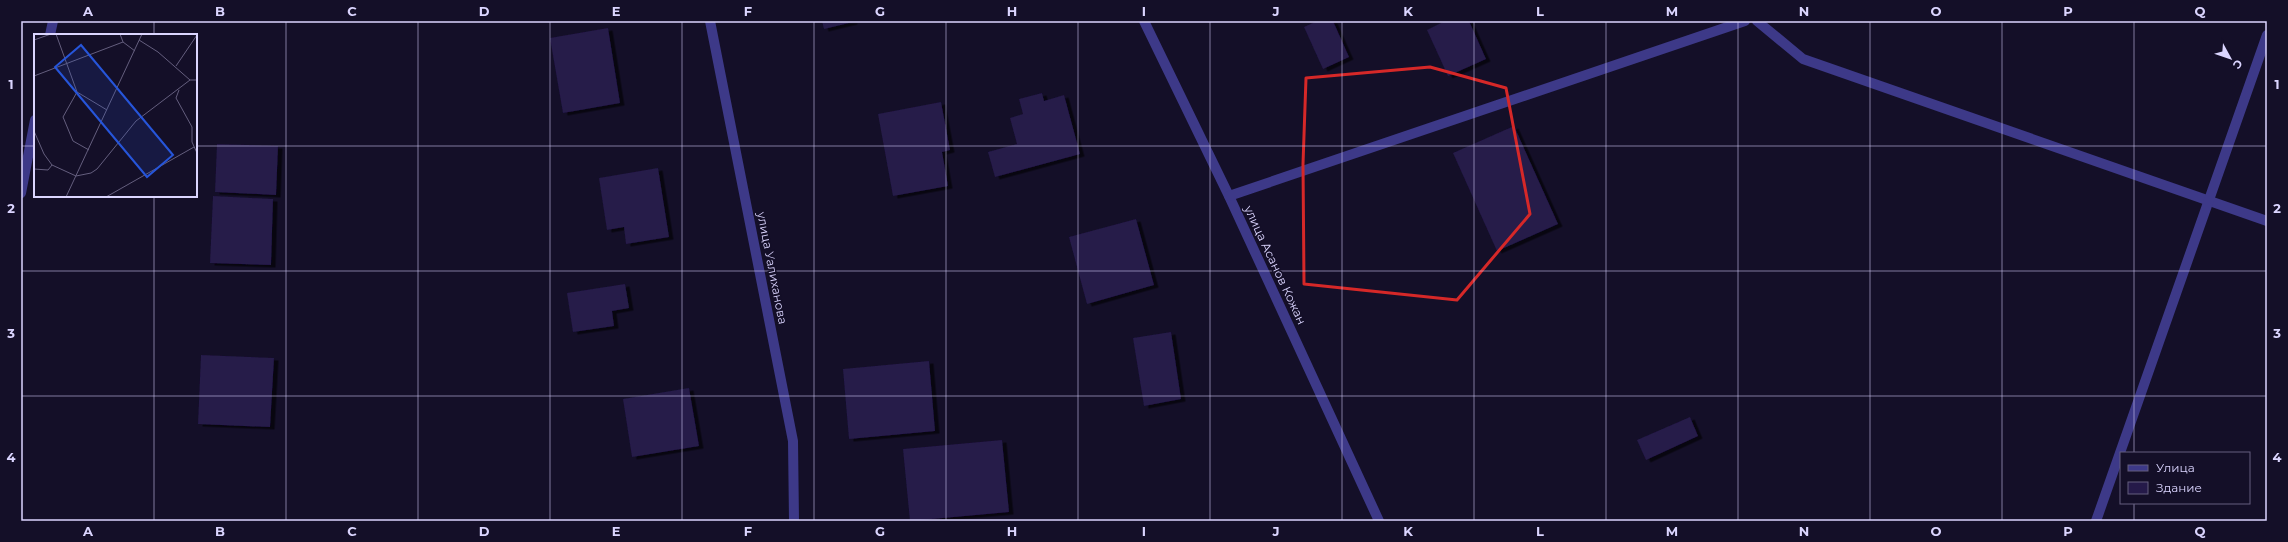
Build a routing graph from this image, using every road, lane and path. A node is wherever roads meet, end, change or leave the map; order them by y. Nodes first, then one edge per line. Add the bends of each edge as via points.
1 (53, 21) edge
2 (710, 21) edge
3 (1144, 21) edge
4 (1745, 21) edge
5 (1757, 21) edge
6 (50, 34) edge
7 (2267, 35) edge
8 (34, 125) edge
9 (21, 192) edge
10 (1229, 196) junction
11 (2210, 201) junction
12 (2267, 221) edge
13 (2121, 452) edge
14 (2120, 454) edge
15 (794, 521) edge
16 (1379, 521) edge
17 (2096, 521) edge

1 - 6 street
2 - 15 street, улица Уалиханова via 793,441
3 - 10 street, улица Асанов Кожан
4 - 10 street
5 - 11 street via 1803,59
7 - 11 street
8 - 9 street
10 - 16 street, улица Асанов Кожан
11 - 12 street
11 - 13 street
14 - 17 street

